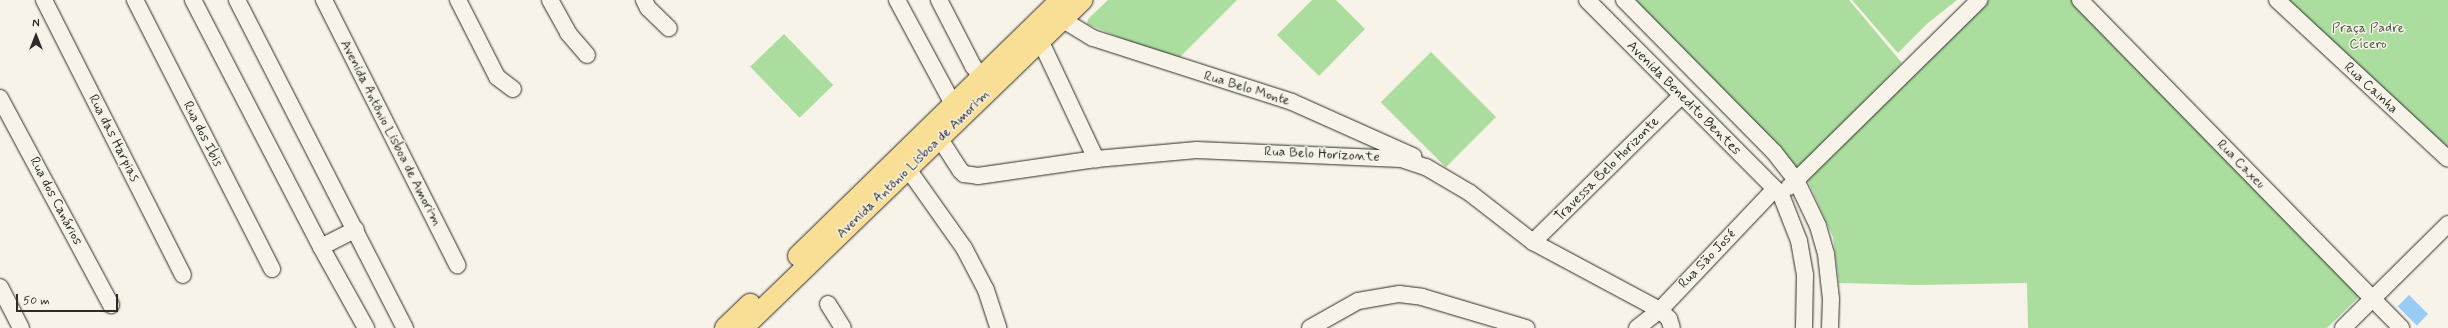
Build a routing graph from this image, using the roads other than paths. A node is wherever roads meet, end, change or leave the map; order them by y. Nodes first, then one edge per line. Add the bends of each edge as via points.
1 (44, 0) edge
2 (135, 0) edge
3 (192, 0) edge
4 (237, 0) edge
5 (324, 0) edge
6 (458, 0) edge
7 (550, 0) edge
8 (644, 0) edge
9 (897, 0) edge
10 (939, 0) edge
11 (1060, 0) edge
12 (1083, 0) edge
13 (1587, 0) edge
14 (1624, 0) edge
15 (1979, 0) edge
16 (2080, 0) edge
17 (2277, 0) edge
18 (1062, 20) junction
19 (669, 28) dead end
20 (1040, 40) junction
21 (587, 55) dead end
22 (987, 83) junction
23 (513, 89) dead end
24 (1681, 96) junction
25 (0, 98) edge
26 (957, 112) junction
27 (940, 139) junction
28 (2448, 159) edge
29 (1096, 160) junction
30 (1426, 167) junction
31 (908, 169) junction
32 (1796, 180) junction
33 (1778, 192) junction
34 (2448, 224) edge
35 (356, 229) junction
36 (1533, 242) junction
37 (321, 247) junction
38 (457, 265) dead end
39 (272, 269) dead end
40 (183, 276) dead end
41 (0, 287) edge
42 (2373, 298) junction
43 (828, 304) dead end
44 (111, 305) dead end
45 (1660, 310) junction
46 (21, 328) edge
47 (366, 328) edge
48 (405, 328) edge
49 (725, 328) edge
50 (744, 328) edge
51 (843, 328) edge
52 (998, 328) edge
53 (1310, 328) edge
54 (1526, 328) edge
55 (1637, 328) edge
56 (1672, 328) edge
57 (1804, 328) edge
58 (1830, 328) edge
59 (2343, 328) edge
60 (2401, 328) edge

1 - 40 street, Rua das Harpias
2 - 39 street, Rua dos Ibis
3 - 37 street
4 - 35 street
5 - 38 street, Avenida Antônio Lisboa de Amorim
6 - 23 street via 497,77
7 - 21 street via 568,33
8 - 19 street via 648,8
9 - 26 street
10 - 22 street via 973,66
11 - 22 main road, Avenida Antônio Lisboa de Amorim
12 - 18 main road, Avenida Antônio Lisboa de Amorim
13 - 24 street, Avenida Benedito Bentes
14 - 32 street, Avenida Benedito Bentes via 1774,152
15 - 32 street
16 - 42 street, Rua Caxeu
17 - 28 street, Rua Cainha
18 - 20 main road, Avenida Antônio Lisboa de Amorim
18 - 30 street, Rua Belo Monte via 1100,41 1292,102 1393,146 1415,157
20 - 22 main road, Avenida Antônio Lisboa de Amorim
20 - 29 street
22 - 26 main road, Avenida Antônio Lisboa de Amorim
24 - 33 street, Avenida Benedito Bentes
24 - 36 street, Travessa Belo Horizonte
25 - 44 street, Rua dos Canários
26 - 27 main road, Avenida Antônio Lisboa de Amorim
26 - 49 main road, Avenida Antônio Lisboa de Amorim
27 - 29 street, Rua Belo Horizonte via 960,170 970,176 996,175
27 - 31 main road, Avenida Antônio Lisboa de Amorim
29 - 30 street, Rua Belo Horizonte via 1197,150 1270,151 1401,159
30 - 36 street, Rua Belo Horizonte via 1470,193
31 - 50 main road, Avenida Antônio Lisboa de Amorim
31 - 52 street via 964,248 986,290
32 - 33 street
32 - 58 street, Avenida Benedito Bentes via 1818,226 1826,254 1831,293
33 - 45 street, Rua São José
33 - 57 street, Avenida Benedito Bentes via 1799,242 1805,275
34 - 42 street
35 - 37 street
35 - 48 street
36 - 45 street, Rua Belo Horizonte
37 - 47 street
41 - 46 street
42 - 59 street
42 - 60 street, Rua Caxeu
43 - 51 street
45 - 55 street, Rua São José
45 - 56 street, Rua Belo Horizonte via 1669,319
53 - 54 street via 1358,301 1399,294 1422,297

